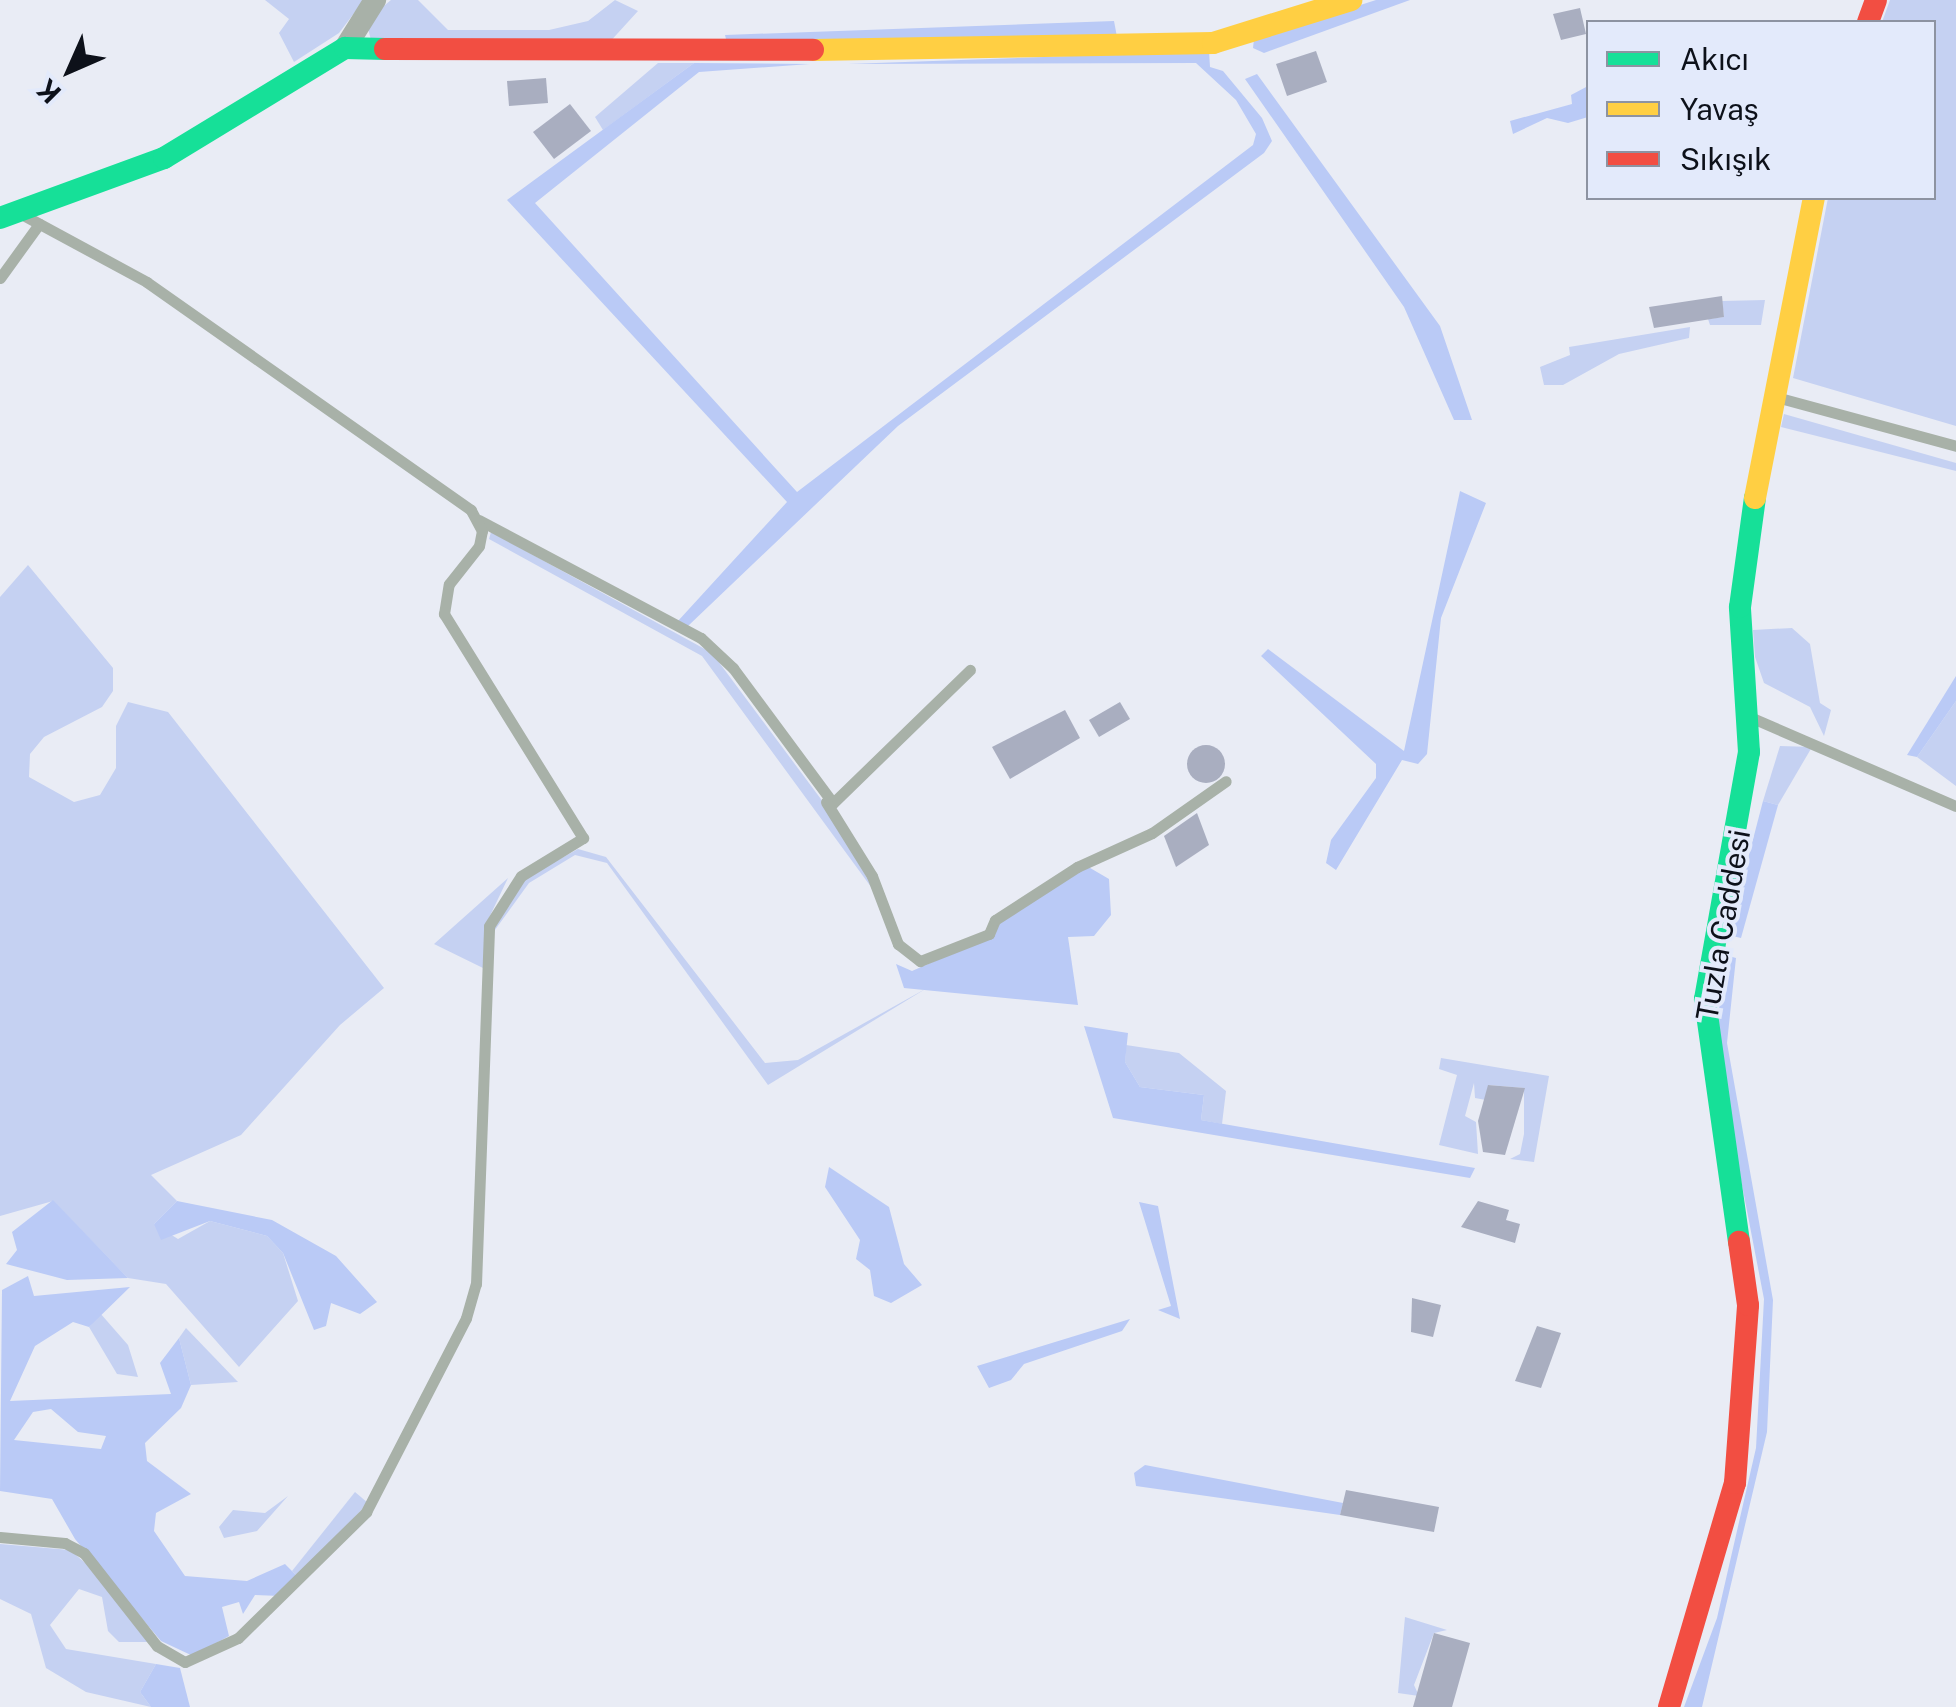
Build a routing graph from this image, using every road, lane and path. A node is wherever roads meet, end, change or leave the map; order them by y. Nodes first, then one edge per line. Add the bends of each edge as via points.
1 (375, 0) edge
2 (1350, 0) edge
3 (344, 48) junction
4 (1814, 200) edge
5 (21, 219) edge
6 (0, 278) edge
7 (1772, 396) junction
8 (1956, 446) edge
9 (479, 520) junction
10 (970, 670) dead end
11 (1750, 717) junction
12 (1226, 780) dead end
13 (823, 798) junction
14 (1956, 806) edge
15 (0, 1537) edge
16 (1669, 1707) edge

1 - 3 street via 356,19
2 - 3 main road via 1213,43 633,53
3 - 5 main road via 225,114 164,158
4 - 7 main road, Tuzla Caddesi
5 - 6 lane
5 - 9 lane via 147,282
7 - 8 lane
7 - 11 main road, Tuzla Caddesi via 1741,578
9 - 13 lane via 701,638 733,668
9 - 15 lane via 478,546 450,584 444,614 583,838 521,876 488,926 476,1284 466,1318 366,1512 283,1598 214,1654 186,1662 168,1655 102,1570 74,1548
10 - 13 lane via 844,800
11 - 14 lane
11 - 16 main road, Tuzla Caddesi via 1745,795 1704,1028 1748,1305 1737,1454 1707,1598
12 - 13 lane via 1152,834 1061,878 995,920 989,934 920,962 898,944 872,876

